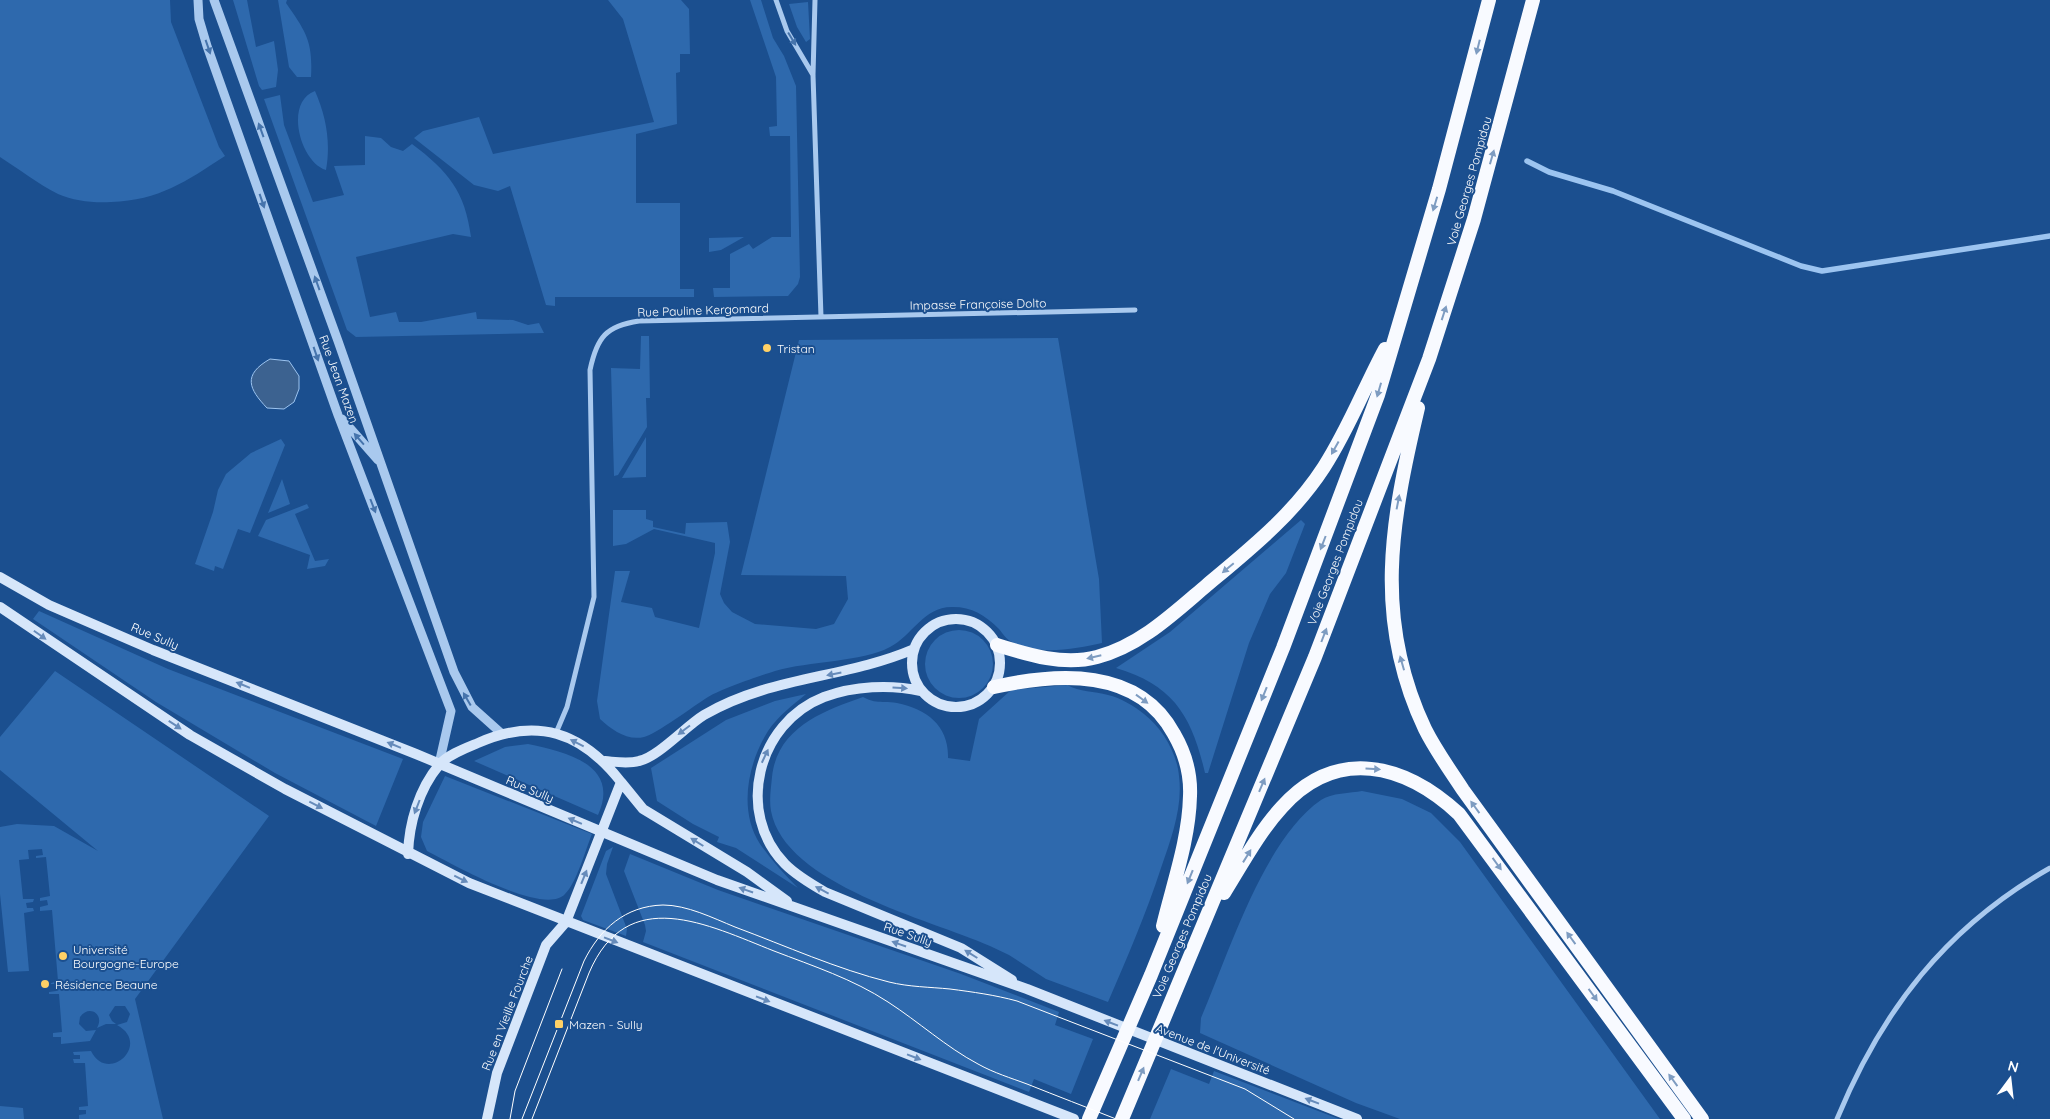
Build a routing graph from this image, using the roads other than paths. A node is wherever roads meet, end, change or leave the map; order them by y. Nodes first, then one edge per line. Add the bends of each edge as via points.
1 (198, 0) edge
2 (214, 0) edge
3 (776, 0) edge
4 (816, 0) edge
5 (1489, 0) edge
6 (1534, 0) edge
7 (814, 76) junction
8 (1135, 310) dead end
9 (820, 317) junction
10 (1397, 326) junction
11 (1429, 359) junction
12 (338, 415) junction
13 (381, 464) junction
14 (0, 576) edge
15 (0, 607) edge
16 (997, 645) junction
17 (914, 648) junction
18 (994, 687) junction
19 (921, 691) junction
20 (501, 733) junction
21 (556, 733) junction
22 (605, 761) junction
23 (439, 764) junction
24 (621, 782) junction
25 (602, 832) junction
26 (408, 854) junction
27 (2050, 868) edge
28 (796, 908) junction
29 (566, 922) junction
30 (1203, 927) junction
31 (1151, 975) junction
32 (1027, 990) junction
33 (1060, 1003) joint
34 (487, 1119) edge
35 (1074, 1119) edge
36 (1090, 1119) edge
37 (1122, 1119) edge
38 (1357, 1119) edge
39 (1684, 1119) edge
40 (1702, 1119) edge
41 (1837, 1119) edge

1 -> 12 street, Rue Jean Mazen via 199,19 208,46
13 -> 2 street, Rue Jean Mazen
3 -> 7 street via 787,31
4 - 7 street
5 -> 10 highway, Voie Georges Pompidou via 1439,189
11 -> 6 highway, Voie Georges Pompidou via 1477,210
7 - 9 street
8 - 9 street, Impasse Françoise Dolto
9 - 21 street, Rue Pauline Kergomard via 639,321 610,329 601,339 590,370 594,597 567,707
10 -> 16 highway via 1329,459 1299,502 1272,531 1181,607 1141,638 1097,657 1081,660 1045,658
10 -> 31 highway, Voie Georges Pompidou via 1378,395 1332,518
30 -> 11 highway, Voie Georges Pompidou via 1315,657
40 -> 11 highway via 1464,790 1437,750 1414,704 1396,642 1390,578 1396,511
13 -> 12 street
12 -> 23 street, Rue Jean Mazen via 451,711
20 -> 13 street, Rue Jean Mazen via 472,707 454,672
23 -> 14 main road, Rue Sully via 153,650 49,605
15 -> 26 main road via 190,735
16 - 17 main road via 982,626 960,618 948,619 927,629
16 - 18 main road via 1001,666
17 - 19 main road via 912,671
17 -> 22 main road via 859,669 758,691 704,716 641,761
18 - 19 main road via 975,704 962,707 934,702
18 -> 31 highway via 1034,679 1097,680 1140,697 1171,728 1189,774 1189,820
32 -> 19 main road via 961,948 810,883 784,864 760,822 756,793 760,766 776,736 800,712 823,698 865,688
20 - 21 main road via 527,730
20 - 23 main road
22 -> 21 main road via 581,744
22 - 24 main road
25 -> 23 main road, Rue Sully
23 -> 26 main road via 416,807
24 - 25 main road, Rue en Vieille Fourche
28 -> 24 main road via 746,872 643,809
28 -> 25 main road, Rue Sully via 717,880
29 -> 25 main road, Rue en Vieille Fourche
26 -> 29 main road via 469,883
27 - 41 street via 2001,900 1928,966 1876,1037
32 -> 28 main road, Rue Sully
29 - 34 main road, Rue en Vieille Fourche via 546,945 497,1073
29 -> 35 main road
37 -> 30 highway, Voie Georges Pompidou
30 -> 39 highway via 1272,818 1295,794 1337,772 1368,769 1401,774 1429,789 1459,814
31 - 36 highway, Voie Georges Pompidou
32 - 33 main road, Rue Sully
38 -> 33 main road, Avenue de l'Université

